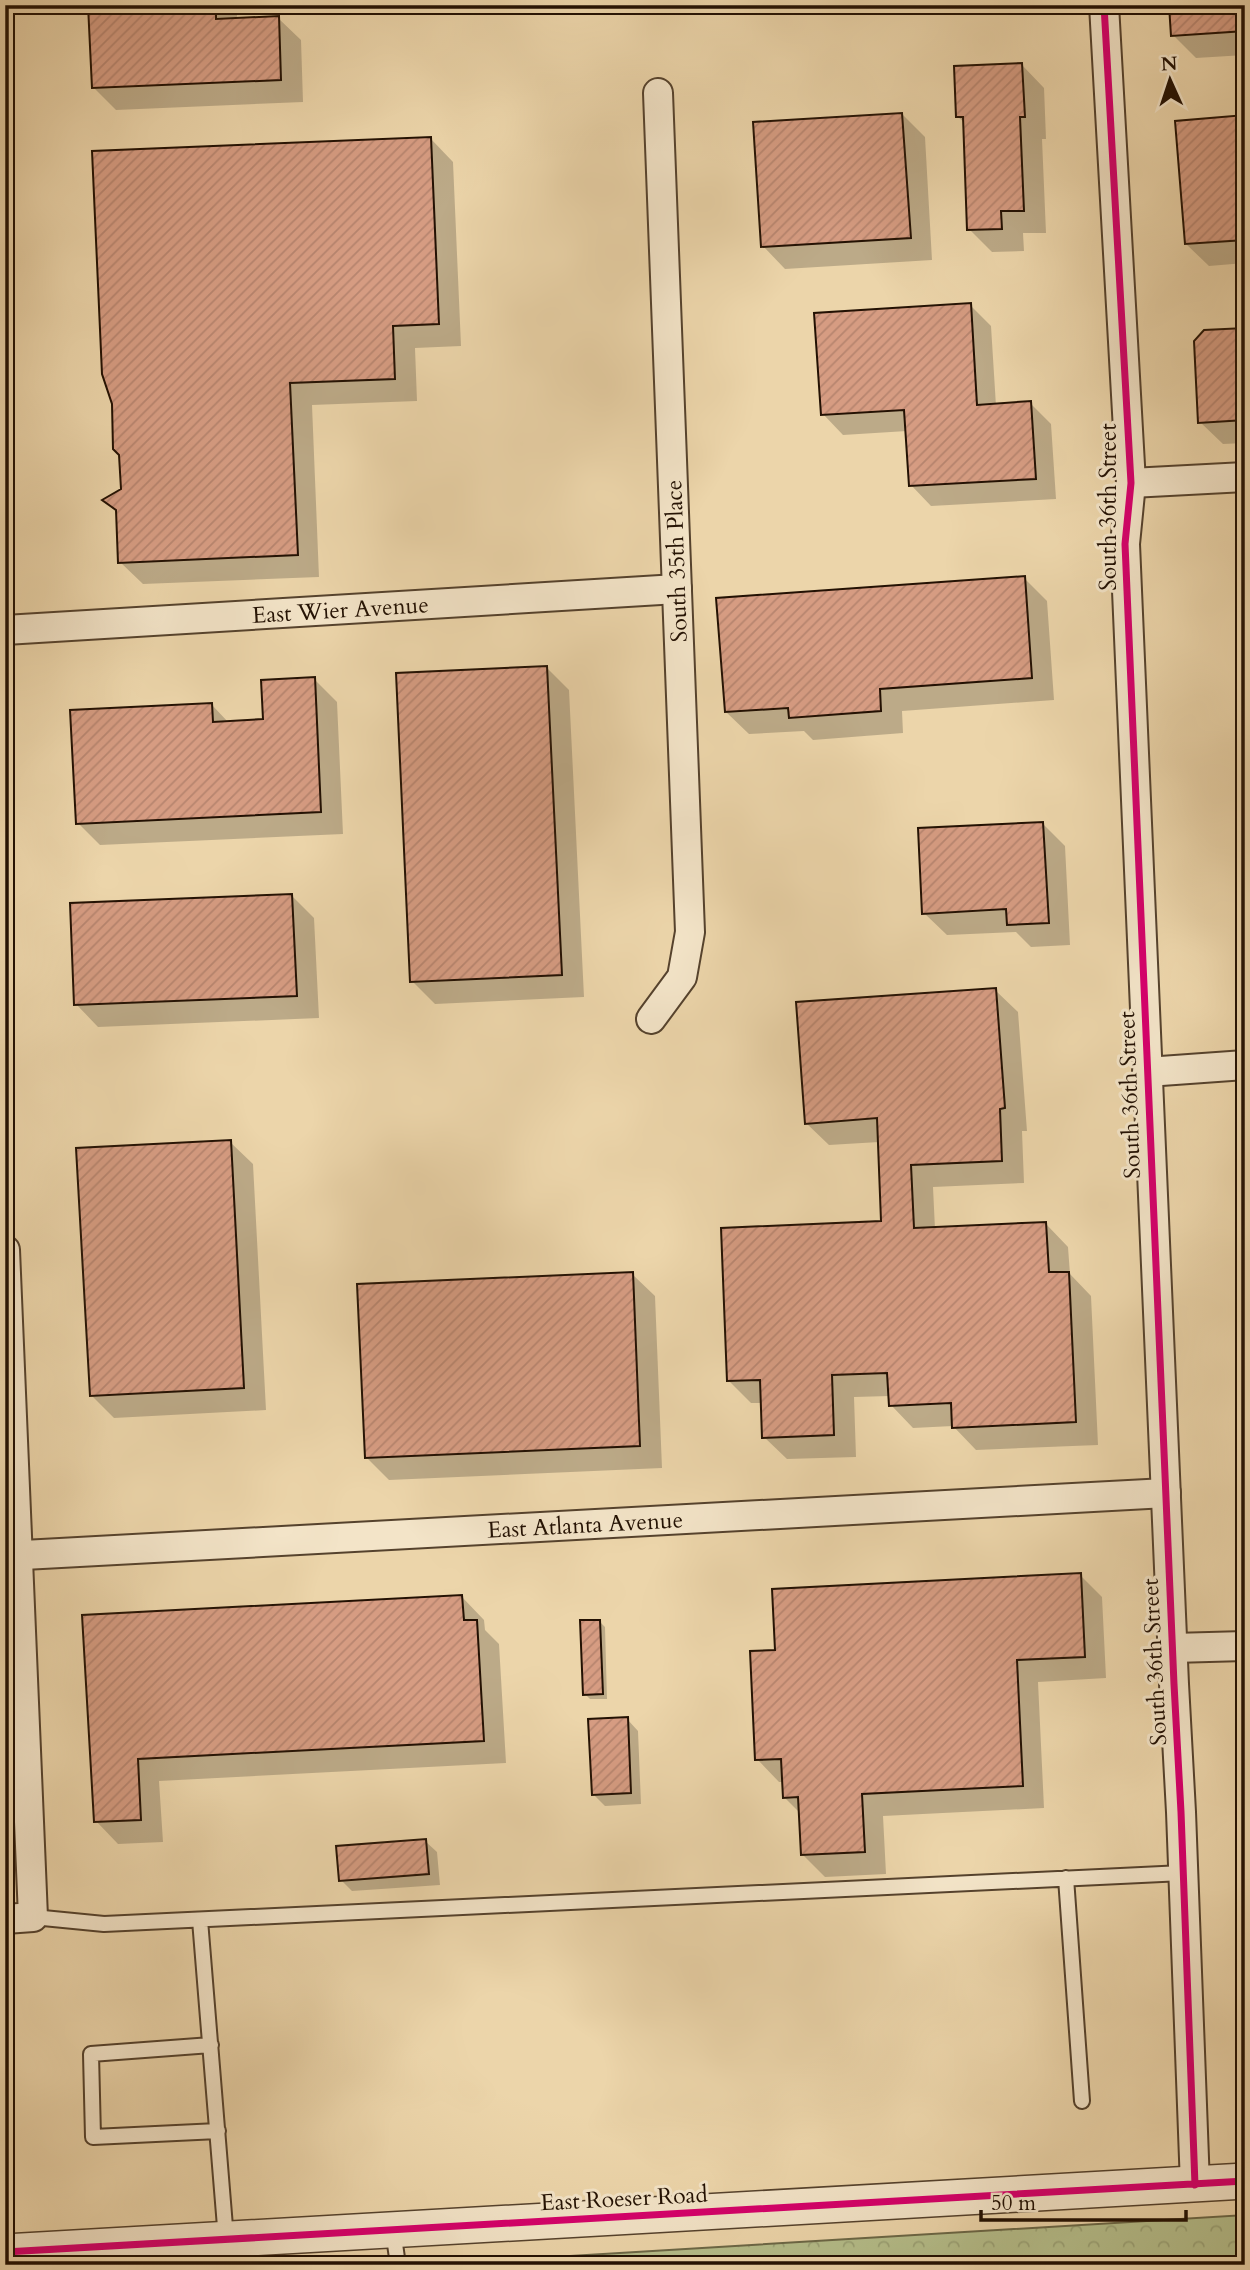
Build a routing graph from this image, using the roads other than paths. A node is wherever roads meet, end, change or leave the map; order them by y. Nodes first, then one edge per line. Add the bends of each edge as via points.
1 (1104, 5) edge
2 (658, 93) dead end
3 (1245, 477) edge
4 (1131, 483) junction
5 (677, 589) junction
6 (5, 630) edge
7 (651, 1019) dead end
8 (1245, 1065) edge
9 (1147, 1072) junction
10 (5, 1250) edge
11 (1166, 1493) junction
12 (11, 1555) edge
13 (1245, 1646) edge
14 (1172, 1648) junction
15 (1183, 1873) junction
16 (1066, 1878) junction
17 (19, 1918) edge
18 (200, 1920) junction
19 (211, 2045) junction
20 (1082, 2101) dead end
21 (218, 2131) junction
22 (1245, 2181) edge
23 (1195, 2185) junction
24 (393, 2229) junction
25 (226, 2239) junction
26 (5, 2252) edge
27 (398, 2265) edge

1 - 4 street, South 36th Street
2 - 5 street, South 35th Place
3 - 4 street
4 - 9 street, South 36th Street via 1125,544
5 - 6 street, East Wier Avenue
5 - 7 street, South 35th Place via 690,932 682,977
8 - 9 street
9 - 11 street, South 36th Street
10 - 12 street
11 - 12 street, East Atlanta Avenue
11 - 14 street, South 36th Street
12 - 17 street
13 - 14 street
14 - 15 street, South 36th Street
15 - 16 lane
15 - 23 street, South 36th Street
16 - 18 lane
16 - 20 lane
17 - 18 lane via 104,1924
18 - 19 lane
19 - 21 lane
19 - 21 lane via 91,2054 93,2137
21 - 25 lane
22 - 23 street, East Roeser Road
23 - 24 street, East Roeser Road
24 - 25 street, East Roeser Road
24 - 27 lane
25 - 26 street, East Roeser Road

